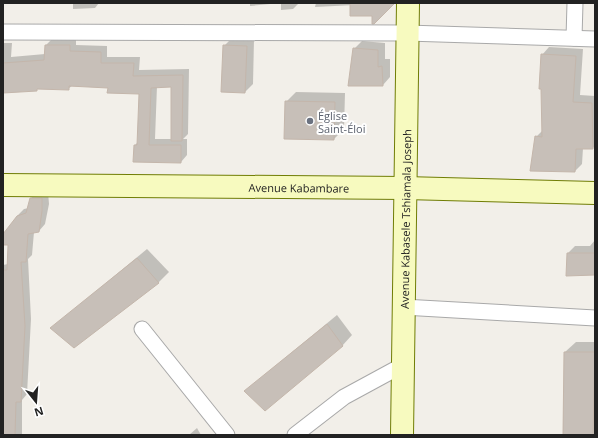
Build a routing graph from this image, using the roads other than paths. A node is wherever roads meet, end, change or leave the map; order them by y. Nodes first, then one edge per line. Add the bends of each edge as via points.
1 (408, 3) edge
2 (575, 3) edge
3 (3, 32) edge
4 (408, 34) junction
5 (574, 38) junction
6 (595, 39) edge
7 (3, 185) edge
8 (405, 188) junction
9 (595, 193) edge
10 (403, 307) junction
11 (595, 318) edge
12 (142, 329) dead end
13 (403, 365) junction
14 (227, 435) edge
15 (295, 435) edge
16 (402, 435) edge

1 - 4 main road, Avenue Kabasele Tshiamala Joseph
2 - 5 street
3 - 4 street
4 - 5 street
4 - 8 main road, Avenue Kabasele Tshiamala Joseph
5 - 6 street
7 - 8 main road, Avenue Kabambare
8 - 9 main road, Avenue Kabambare
8 - 10 main road, Avenue Kabasele Tshiamala Joseph
10 - 11 street
10 - 13 main road, Avenue Kabasele Tshiamala Joseph
12 - 14 street
13 - 15 street via 344,397
13 - 16 main road, Avenue Kabasele Tshiamala Joseph

